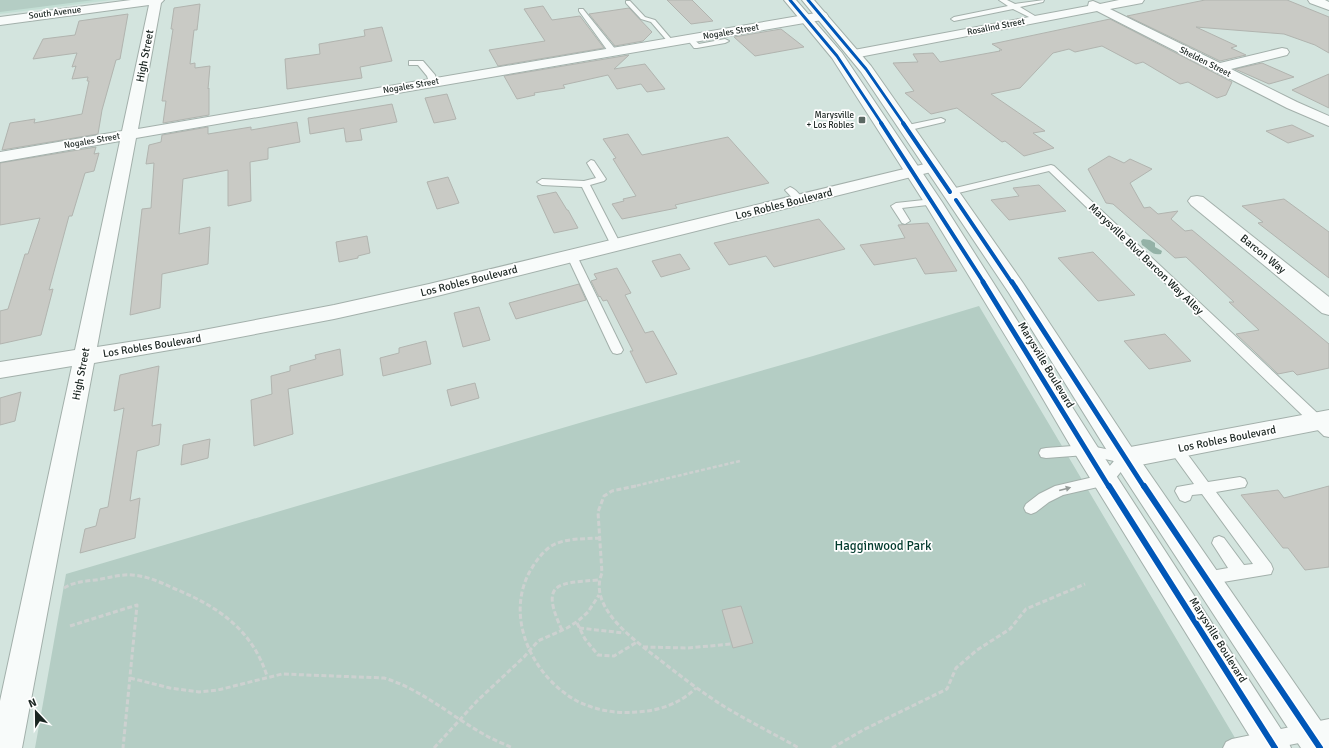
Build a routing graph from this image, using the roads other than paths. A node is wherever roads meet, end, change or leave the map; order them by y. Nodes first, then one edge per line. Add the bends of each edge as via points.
1 (157, 0) edge
2 (790, 0) edge
3 (808, 0) edge
4 (1002, 0) edge
5 (1039, 0) edge
6 (1083, 0) edge
7 (1138, 0) edge
8 (1314, 0) edge
9 (628, 2) dead end
10 (1329, 6) edge
11 (1014, 7) junction
12 (1098, 8) junction
13 (581, 10) dead end
14 (822, 16) junction
15 (805, 19) junction
16 (954, 19) dead end
17 (1037, 19) junction
18 (0, 21) edge
19 (670, 42) junction
20 (613, 52) junction
21 (1282, 52) dead end
22 (854, 54) junction
23 (837, 56) junction
24 (412, 63) dead end
25 (1217, 68) junction
26 (434, 83) junction
27 (941, 120) dead end
28 (1329, 121) edge
29 (906, 128) junction
30 (130, 135) junction
31 (0, 157) edge
32 (591, 163) dead end
33 (934, 167) junction
34 (1006, 171) dead end
35 (913, 172) junction
36 (542, 182) dead end
37 (585, 184) junction
38 (944, 194) junction
39 (1197, 201) dead end
40 (905, 221) dead end
41 (616, 245) junction
42 (572, 256) junction
43 (1329, 308) edge
44 (617, 350) dead end
45 (85, 357) junction
46 (0, 370) edge
47 (1325, 424) edge
48 (1174, 448) junction
49 (1086, 450) junction
50 (1046, 453) dead end
51 (1125, 458) junction
52 (1106, 480) junction
53 (1240, 483) dead end
54 (1205, 488) junction
55 (1186, 496) dead end
56 (1031, 508) dead end
57 (1219, 543) dead end
58 (1241, 573) junction
59 (1205, 578) junction
60 (1320, 736) edge
61 (1273, 744) edge
62 (6, 748) edge
63 (1232, 748) edge

1 - 18 street, South Avenue
1 - 30 street, High Street
2 - 15 street, Marysville Boulevard
3 - 14 street, Marysville Boulevard
4 - 11 lane
5 - 11 lane via 1041,1
6 - 12 street, Shelden Street
7 - 12 street, Rosalind Street
8 - 10 street
9 - 19 lane via 643,18 653,21
11 - 16 lane
11 - 17 lane
12 - 17 street, Rosalind Street
12 - 25 street, Shelden Street
13 - 20 lane
14 - 15 street, Nogales Street
14 - 22 street, Marysville Boulevard
15 - 19 street, Nogales Street via 722,38
15 - 23 street, Marysville Boulevard
17 - 22 street, Rosalind Street
19 - 20 street, Nogales Street
20 - 26 street, Nogales Street
21 - 25 street
22 - 23 street, Rosalind Street
22 - 29 street, Marysville Boulevard
23 - 35 street, Marysville Boulevard
24 - 26 lane via 420,63 431,75
25 - 28 street, Shelden Street
26 - 30 street, Nogales Street
27 - 29 lane
29 - 33 street, Marysville Boulevard
30 - 31 street, Nogales Street
30 - 45 street, High Street
32 - 37 lane via 601,180
33 - 35 street, Los Robles Boulevard
33 - 38 street, Marysville Boulevard
34 - 38 lane
35 - 38 street, Marysville Boulevard
35 - 41 street, Los Robles Boulevard via 794,195
36 - 37 lane
37 - 41 lane
38 - 40 lane via 896,206
38 - 47 lane, Marysville Blvd Barcon Way Alley via 1051,168
38 - 49 street, Marysville Boulevard via 1030,357
38 - 51 street, Marysville Boulevard via 1016,288
39 - 43 street, Barcon Way
41 - 42 street, Los Robles Boulevard
42 - 44 lane
42 - 45 street, Los Robles Boulevard via 334,312
45 - 46 street, Los Robles Boulevard
45 - 62 street, High Street
47 - 48 street, Los Robles Boulevard
48 - 51 street, Los Robles Boulevard
48 - 54 lane
49 - 50 lane
49 - 51 lane
49 - 52 street, Marysville Boulevard
51 - 52 lane
51 - 59 street, Marysville Boulevard
56 -> 52 lane via 1060,490
52 - 61 street, Marysville Boulevard
53 - 54 lane
54 - 55 lane via 1182,491
54 - 58 lane via 1266,569
57 - 58 lane
58 - 59 lane
59 - 60 street, Marysville Boulevard
60 - 61 lane
61 - 63 lane

